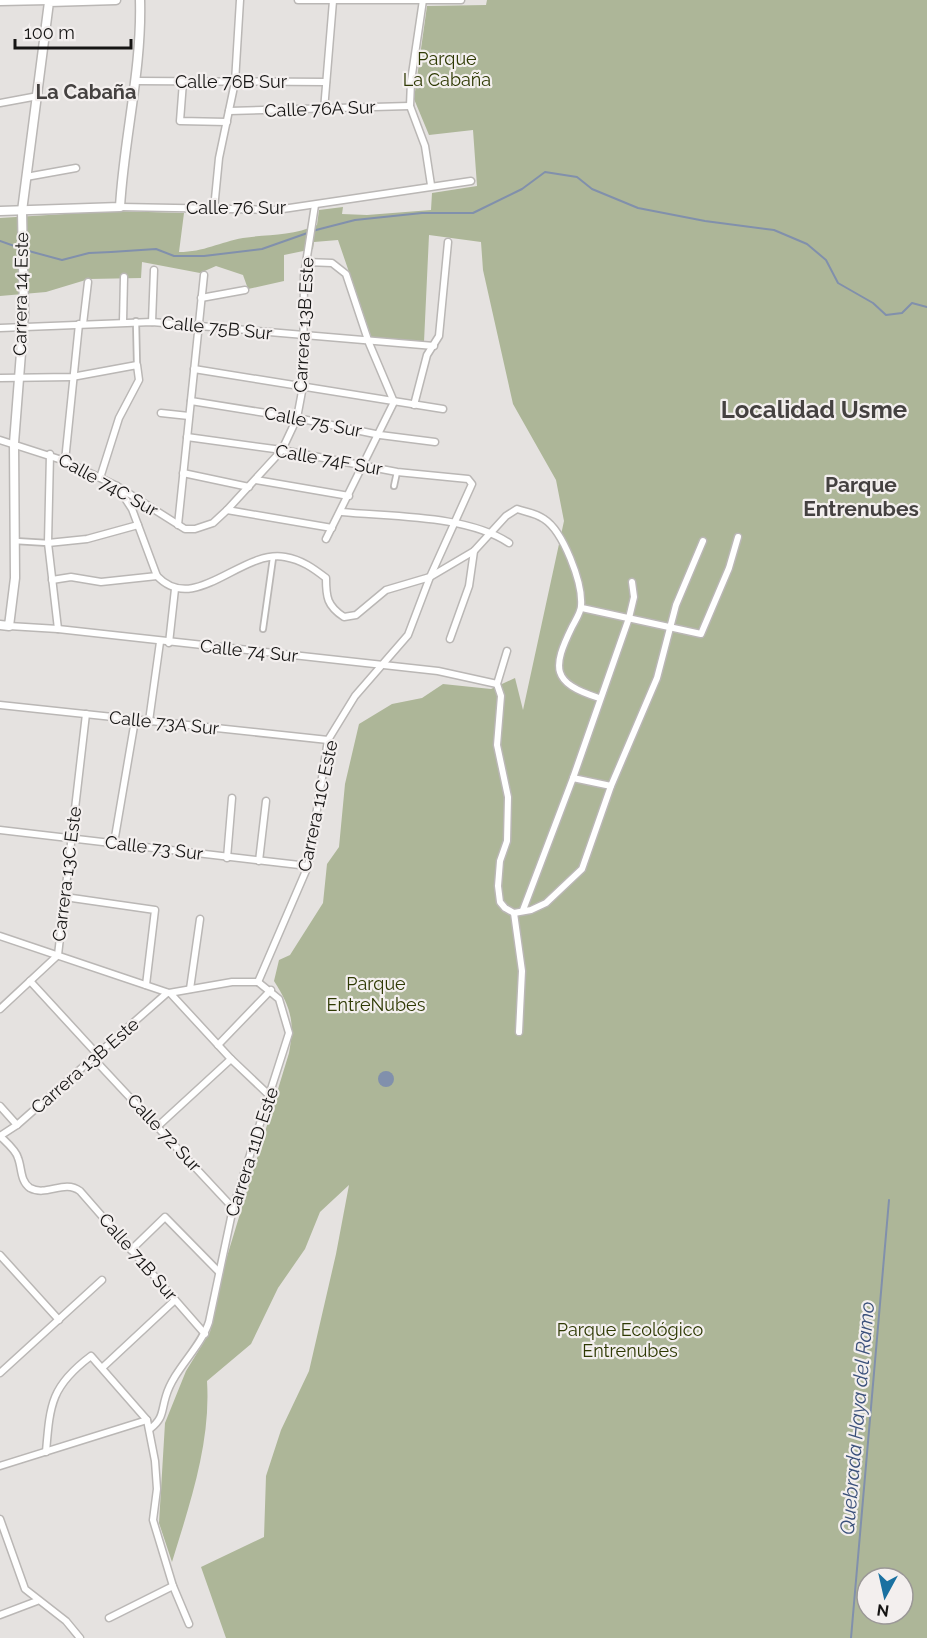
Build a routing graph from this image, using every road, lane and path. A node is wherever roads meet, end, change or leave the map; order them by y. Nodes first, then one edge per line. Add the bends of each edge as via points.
1 (116, 0) edge
2 (140, 0) edge
3 (240, 0) edge
4 (298, 0) edge
5 (423, 0) edge
6 (461, 0) edge
7 (49, 1) edge
8 (351, 1) edge
9 (0, 2) edge
10 (333, 2) junction
11 (136, 81) junction
12 (183, 82) junction
13 (235, 82) junction
14 (326, 82) junction
15 (38, 96) junction
16 (0, 103) edge
17 (410, 106) junction
18 (324, 110) junction
19 (229, 111) junction
20 (226, 122) junction
21 (76, 168) dead end
22 (26, 177) junction
23 (471, 181) dead end
24 (431, 185) junction
25 (315, 205) junction
26 (120, 207) junction
27 (214, 209) junction
28 (0, 211) edge
29 (22, 211) junction
30 (448, 242) dead end
31 (306, 262) junction
32 (154, 270) dead end
33 (204, 274) dead end
34 (124, 277) dead end
35 (88, 282) dead end
36 (245, 290) dead end
37 (201, 298) junction
38 (123, 321) junction
39 (136, 321) junction
40 (152, 322) junction
41 (81, 324) junction
42 (199, 326) junction
43 (0, 328) edge
44 (23, 328) junction
45 (305, 337) junction
46 (369, 343) junction
47 (434, 346) junction
48 (137, 366) junction
49 (194, 369) junction
50 (72, 377) junction
51 (0, 378) edge
52 (18, 380) junction
53 (303, 386) junction
54 (191, 401) junction
55 (394, 402) junction
56 (414, 405) junction
57 (443, 409) dead end
58 (161, 412) dead end
59 (189, 416) junction
60 (297, 418) junction
61 (380, 435) junction
62 (187, 437) junction
63 (0, 440) edge
64 (435, 442) dead end
65 (14, 443) junction
66 (282, 450) junction
67 (50, 454) junction
68 (65, 460) junction
69 (364, 464) junction
70 (397, 472) junction
71 (183, 473) junction
72 (100, 478) junction
73 (256, 480) junction
74 (471, 481) joint
75 (117, 486) junction
76 (394, 486) dead end
77 (249, 487) junction
78 (349, 496) junction
79 (227, 510) junction
80 (342, 512) junction
81 (213, 523) joint
82 (453, 523) junction
83 (138, 525) junction
84 (178, 525) junction
85 (332, 528) junction
86 (492, 531) junction
87 (738, 537) dead end
88 (326, 539) dead end
89 (14, 541) junction
90 (703, 541) dead end
91 (48, 543) junction
92 (509, 543) dead end
93 (474, 551) junction
94 (273, 558) junction
95 (157, 576) junction
96 (430, 577) junction
97 (52, 580) junction
98 (632, 582) dead end
99 (175, 588) junction
100 (582, 608) junction
101 (629, 618) junction
102 (5, 625) edge
103 (670, 628) junction
104 (58, 629) junction
105 (263, 629) dead end
106 (450, 639) dead end
107 (160, 642) junction
108 (169, 643) junction
109 (507, 651) dead end
110 (380, 665) junction
111 (497, 684) junction
112 (599, 698) junction
113 (0, 705) edge
114 (86, 714) junction
115 (135, 720) junction
116 (149, 721) junction
117 (328, 740) junction
118 (573, 778) junction
119 (611, 786) junction
120 (232, 798) dead end
121 (267, 801) dead end
122 (0, 830) edge
123 (71, 839) junction
124 (114, 843) junction
125 (227, 858) junction
126 (259, 861) junction
127 (308, 866) junction
128 (64, 897) junction
129 (523, 910) junction
130 (514, 913) junction
131 (200, 919) dead end
132 (0, 936) edge
133 (58, 955) junction
134 (30, 981) junction
135 (258, 982) junction
136 (146, 985) junction
137 (190, 989) junction
138 (271, 990) junction
139 (169, 993) junction
140 (0, 1009) edge
141 (519, 1032) dead end
142 (218, 1045) junction
143 (96, 1057) junction
144 (231, 1059) junction
145 (270, 1096) junction
146 (0, 1106) edge
147 (17, 1125) junction
148 (158, 1126) junction
149 (0, 1136) edge
150 (233, 1208) junction
151 (131, 1250) junction
152 (0, 1256) edge
153 (219, 1272) junction
154 (102, 1280) dead end
155 (175, 1300) junction
156 (59, 1320) junction
157 (205, 1334) junction
158 (102, 1368) junction
159 (0, 1373) edge
160 (147, 1420) junction
161 (150, 1429) junction
162 (46, 1452) junction
163 (0, 1466) edge
164 (0, 1520) edge
165 (173, 1586) junction
166 (37, 1601) junction
167 (0, 1615) edge
168 (109, 1618) dead end
169 (189, 1624) dead end
170 (80, 1638) edge

1 - 7 street
2 - 11 street
3 - 13 street
4 - 10 street
5 - 6 street
5 - 8 street
5 - 17 street
7 - 9 street
7 - 15 street, Carrera 14 Este
8 - 10 street
10 - 14 street
11 - 12 street, Calle 76B Sur
11 - 26 street
12 - 13 street, Calle 76B Sur
12 - 20 street via 180,121
13 - 14 street, Calle 76B Sur
13 - 19 street
14 - 18 street
15 - 16 street
15 - 22 street, Carrera 14 Este
17 - 18 street, Calle 76A Sur
17 - 24 street via 425,146
18 - 19 street, Calle 76A Sur
19 - 20 street
20 - 27 street
21 - 22 street
22 - 29 street, Carrera 14 Este
23 - 24 street, Calle 76 Sur
24 - 25 street, Calle 76 Sur
25 - 27 street, Calle 76 Sur via 276,210
25 - 31 street, Carrera 13B Este
26 - 27 street, Calle 76 Sur
26 - 29 street, Calle 76 Sur
28 - 29 street, Calle 76 Sur
29 - 44 street, Carrera 14 Este
30 - 47 street via 439,336
31 - 45 street, Carrera 13B Este
31 - 46 street via 322,261 341,267
32 - 40 street
33 - 37 street
34 - 38 street
35 - 41 street
36 - 37 street
37 - 42 street
38 - 39 street, Calle 75B Sur
38 - 41 street, Calle 75B Sur
39 - 40 street, Calle 75B Sur
39 - 48 street
40 - 42 street, Calle 75B Sur
41 - 44 street, Calle 75B Sur
41 - 50 street
42 - 45 street, Calle 75B Sur
42 - 49 street
43 - 44 street, Calle 75B Sur
44 - 52 street, Carrera 14 Este
45 - 46 street, Calle 75B Sur
45 - 53 street, Carrera 13B Este
46 - 47 street, Calle 75B Sur
46 - 55 street
47 - 56 street via 427,355
48 - 50 street
48 - 72 street via 139,380 119,418
49 - 53 street
49 - 54 street
50 - 52 street
50 - 68 street
51 - 52 street
52 - 65 street, Carrera 14 Este
53 - 55 street
53 - 60 street, Carrera 13B Este
54 - 59 street
54 - 60 street, Calle 75 Sur
55 - 56 street
55 - 61 street
56 - 57 street
58 - 59 street
59 - 62 street
60 - 61 street, Calle 75 Sur
60 - 66 street, Carrera 13B Este
61 - 64 street, Calle 75 Sur
61 - 69 street
62 - 66 street, Calle 74F Sur
62 - 71 street
63 - 65 street, Calle 74C Sur
65 - 67 street, Calle 74C Sur
65 - 89 street, Carrera 14 Este
66 - 69 street, Calle 74F Sur
66 - 73 street, Carrera 13B Este
67 - 68 street, Calle 74C Sur
67 - 91 street
68 - 72 street, Calle 74C Sur
69 - 70 street, Calle 74F Sur
69 - 78 street
70 - 74 street, Calle 74F Sur
70 - 76 street
71 - 77 street
71 - 84 street
72 - 75 street, Calle 74C Sur
73 - 77 street, Carrera 13B Este
73 - 78 street
74 - 82 street, Carrera 11C Este via 470,493
75 - 83 street
75 - 84 street, Calle 74C Sur
77 - 79 street, Carrera 13B Este
78 - 80 street
79 - 81 street, Carrera 13B Este
79 - 85 street
80 - 82 street
80 - 85 street
81 - 84 street, Calle 74C Sur via 195,529
82 - 86 street
82 - 96 street, Carrera 11C Este
83 - 91 street via 87,539
83 - 95 street
85 - 88 street
86 - 92 street
86 - 93 street
86 - 100 street via 518,509 546,520 573,561
87 - 103 street via 701,634
89 - 91 street
89 - 102 street, Carrera 14 Este via 15,578
90 - 103 street
91 - 97 street
93 - 96 street
93 - 106 street via 469,586
94 - 96 street via 283,556 308,563 326,578 326,598 332,609 344,617 356,615 386,590
94 - 99 street via 252,562 195,588
94 - 105 street
95 - 97 street via 101,582 70,577
95 - 99 street
96 - 110 street, Carrera 11C Este via 408,635
97 - 104 street
98 - 101 street via 634,597
99 - 108 street
100 - 101 street
100 - 112 street via 559,655 558,666 565,682
101 - 103 street
101 - 112 street
102 - 104 street, Calle 74 Sur
103 - 119 street via 657,678
104 - 107 street, Calle 74 Sur
107 - 108 street, Calle 74 Sur
107 - 116 street
108 - 110 street, Calle 74 Sur
109 - 111 street
110 - 111 street, Calle 74 Sur via 438,671
110 - 117 street, Carrera 11C Este
111 - 130 street via 501,696 497,745 508,797 507,841 498,886 500,902
112 - 118 street
113 - 114 street, Calle 73A Sur
114 - 115 street, Calle 73A Sur
114 - 123 street, Carrera 13C Este
115 - 116 street, Calle 73A Sur
115 - 124 street
116 - 117 street, Calle 73A Sur
117 - 127 street, Carrera 11C Este
118 - 119 street
118 - 129 street
119 - 129 street via 582,869 546,903
120 - 125 street
121 - 126 street
122 - 123 street, Calle 73 Sur
123 - 124 street, Calle 73 Sur
123 - 128 street, Carrera 13C Este
124 - 125 street, Calle 73 Sur
125 - 126 street, Calle 73 Sur
126 - 127 street, Calle 73 Sur
127 - 135 street, Carrera 11C Este
128 - 133 street, Carrera 13C Este
128 - 136 street via 156,912
129 - 130 street
130 - 141 street via 522,971
131 - 137 street
132 - 133 street
133 - 134 street, Carrera 13C Este
133 - 136 street
134 - 140 street, Carrera 13C Este
134 - 143 street, Calle 72 Sur
135 - 137 street
135 - 138 street
136 - 139 street
137 - 139 street
138 - 142 street
138 - 145 street, Carrera 11D Este via 279,999 289,1033
139 - 142 street
139 - 143 street, Carrera 13B Este
142 - 144 street
143 - 147 street, Carrera 13B Este
143 - 148 street, Calle 72 Sur
144 - 145 street
144 - 148 street
145 - 150 street, Carrera 11D Este
146 - 147 street
147 - 149 street, Carrera 13B Este
148 - 150 street, Calle 72 Sur
149 - 151 street, Calle 71B Sur via 18,1156 29,1187 44,1190 68,1185 80,1191
150 - 153 street, Carrera 11D Este
151 - 153 street via 165,1217
151 - 155 street, Calle 71B Sur
152 - 156 street
153 - 157 street, Carrera 11D Este
154 - 156 street
155 - 157 street, Calle 71B Sur
155 - 158 street
156 - 159 street
157 - 161 street, Carrera 11D Este via 166,1396 163,1417
158 - 160 street
158 - 162 street via 91,1356 64,1378 48,1422
160 - 161 street
160 - 162 street
161 - 165 street via 157,1489 153,1520
162 - 163 street
164 - 166 street via 25,1589
165 - 168 street
165 - 169 street
166 - 167 street
166 - 170 street via 66,1621

